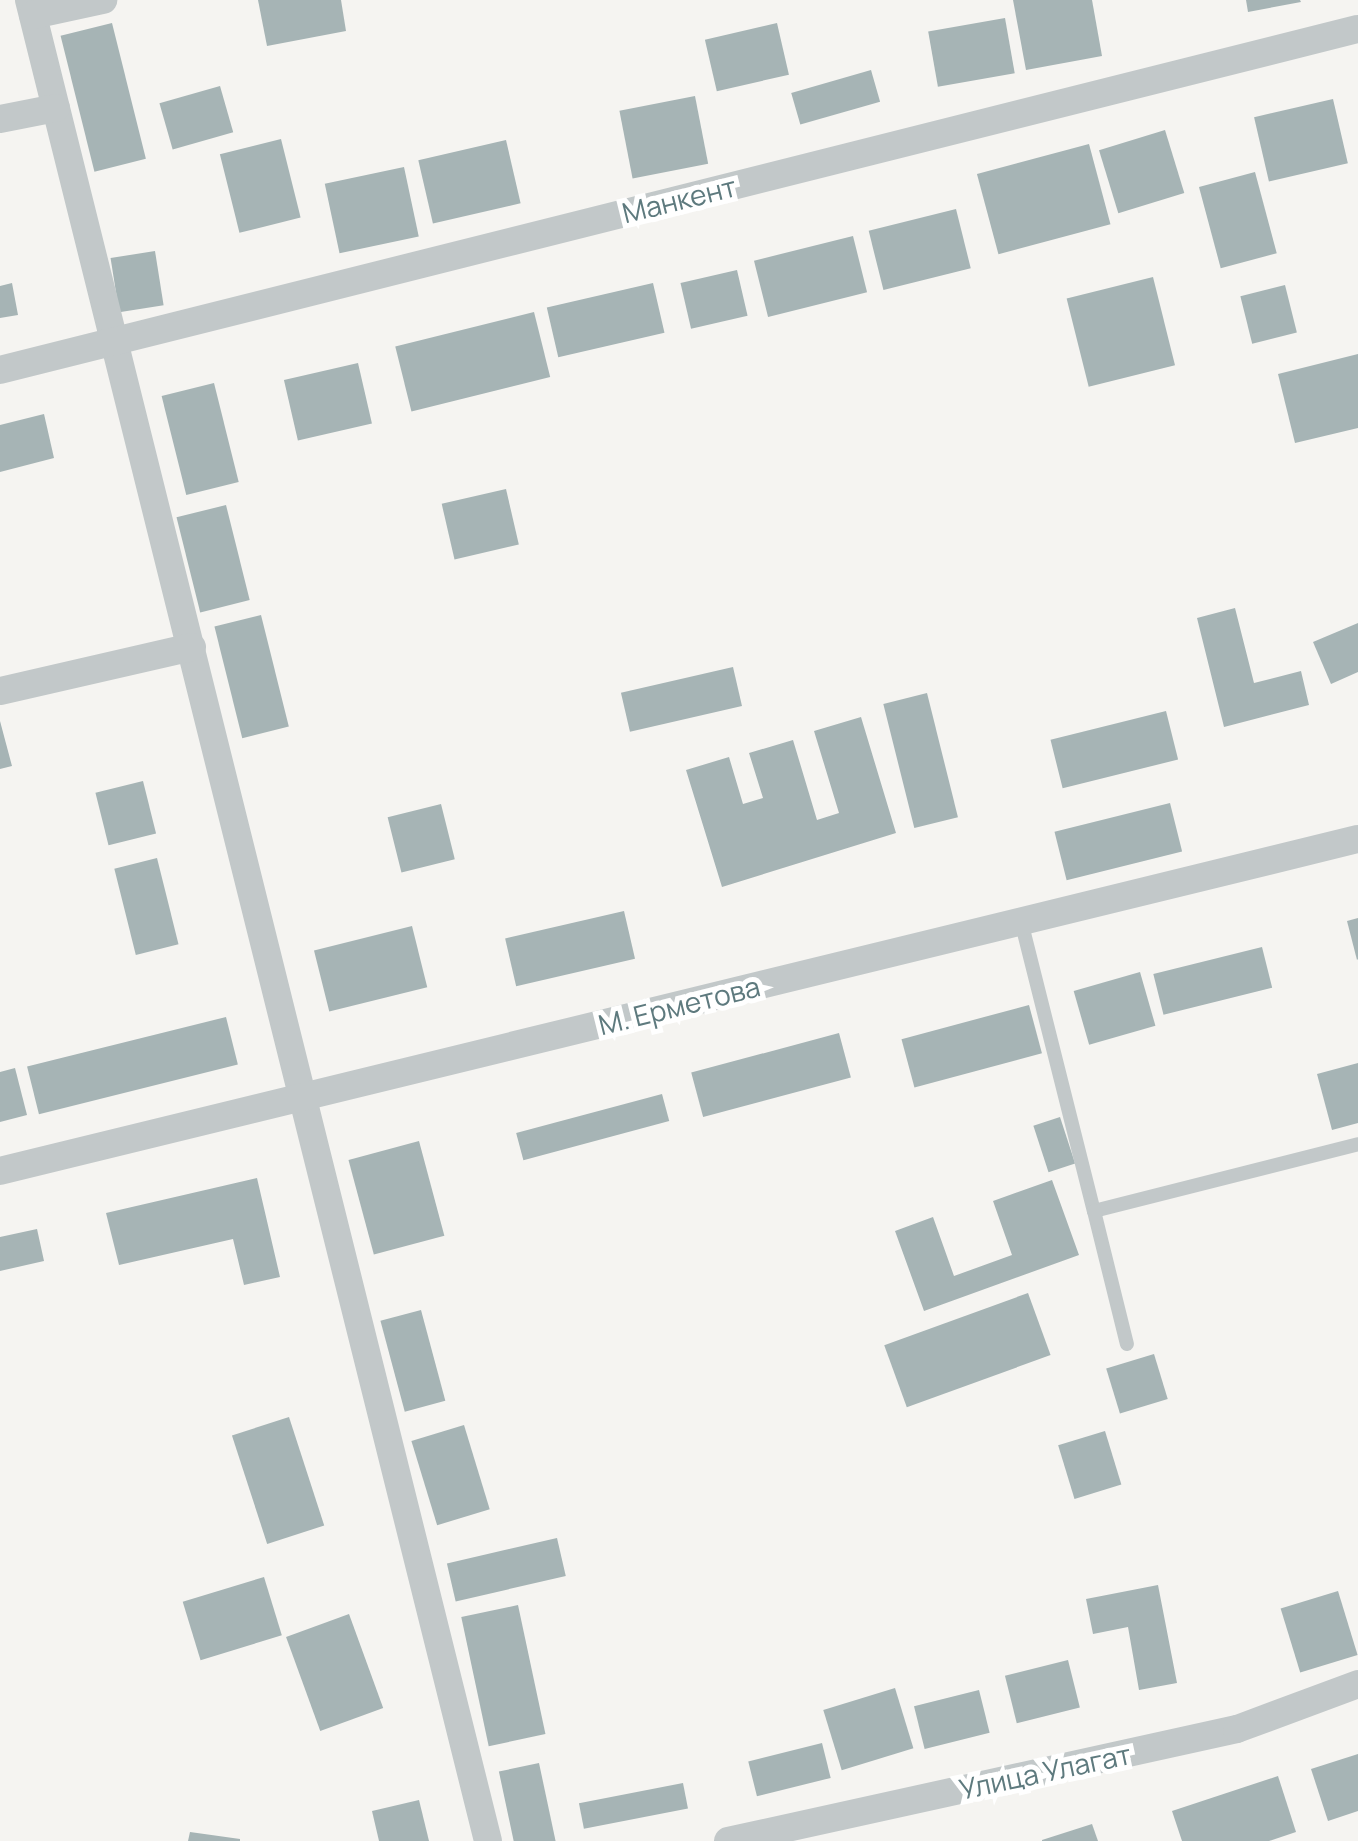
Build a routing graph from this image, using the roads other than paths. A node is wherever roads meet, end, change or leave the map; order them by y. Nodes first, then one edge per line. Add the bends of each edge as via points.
1 (103, 0) edge
2 (31, 8) edge
3 (1358, 29) edge
4 (56, 108) junction
5 (0, 119) edge
6 (116, 341) junction
7 (0, 370) edge
8 (192, 647) junction
9 (0, 691) edge
10 (1358, 839) edge
11 (1021, 921) junction
12 (300, 1097) junction
13 (1358, 1144) edge
14 (0, 1171) edge
15 (1094, 1210) junction
16 (1128, 1344) dead end
17 (1358, 1684) edge
18 (488, 1841) edge
19 (728, 1841) edge

1 - 2 street
2 - 4 street
3 - 6 street, Манкент
4 - 5 street
4 - 6 street
6 - 7 street, Манкент
6 - 8 street
8 - 9 street
8 - 12 street
10 - 11 street, М. Ерметова
11 - 12 street, М. Ерметова
11 - 15 lane
12 - 14 street, М. Ерметова
12 - 18 street
13 - 15 lane
15 - 16 lane
17 - 19 street, Улица Улагат via 1237,1729

